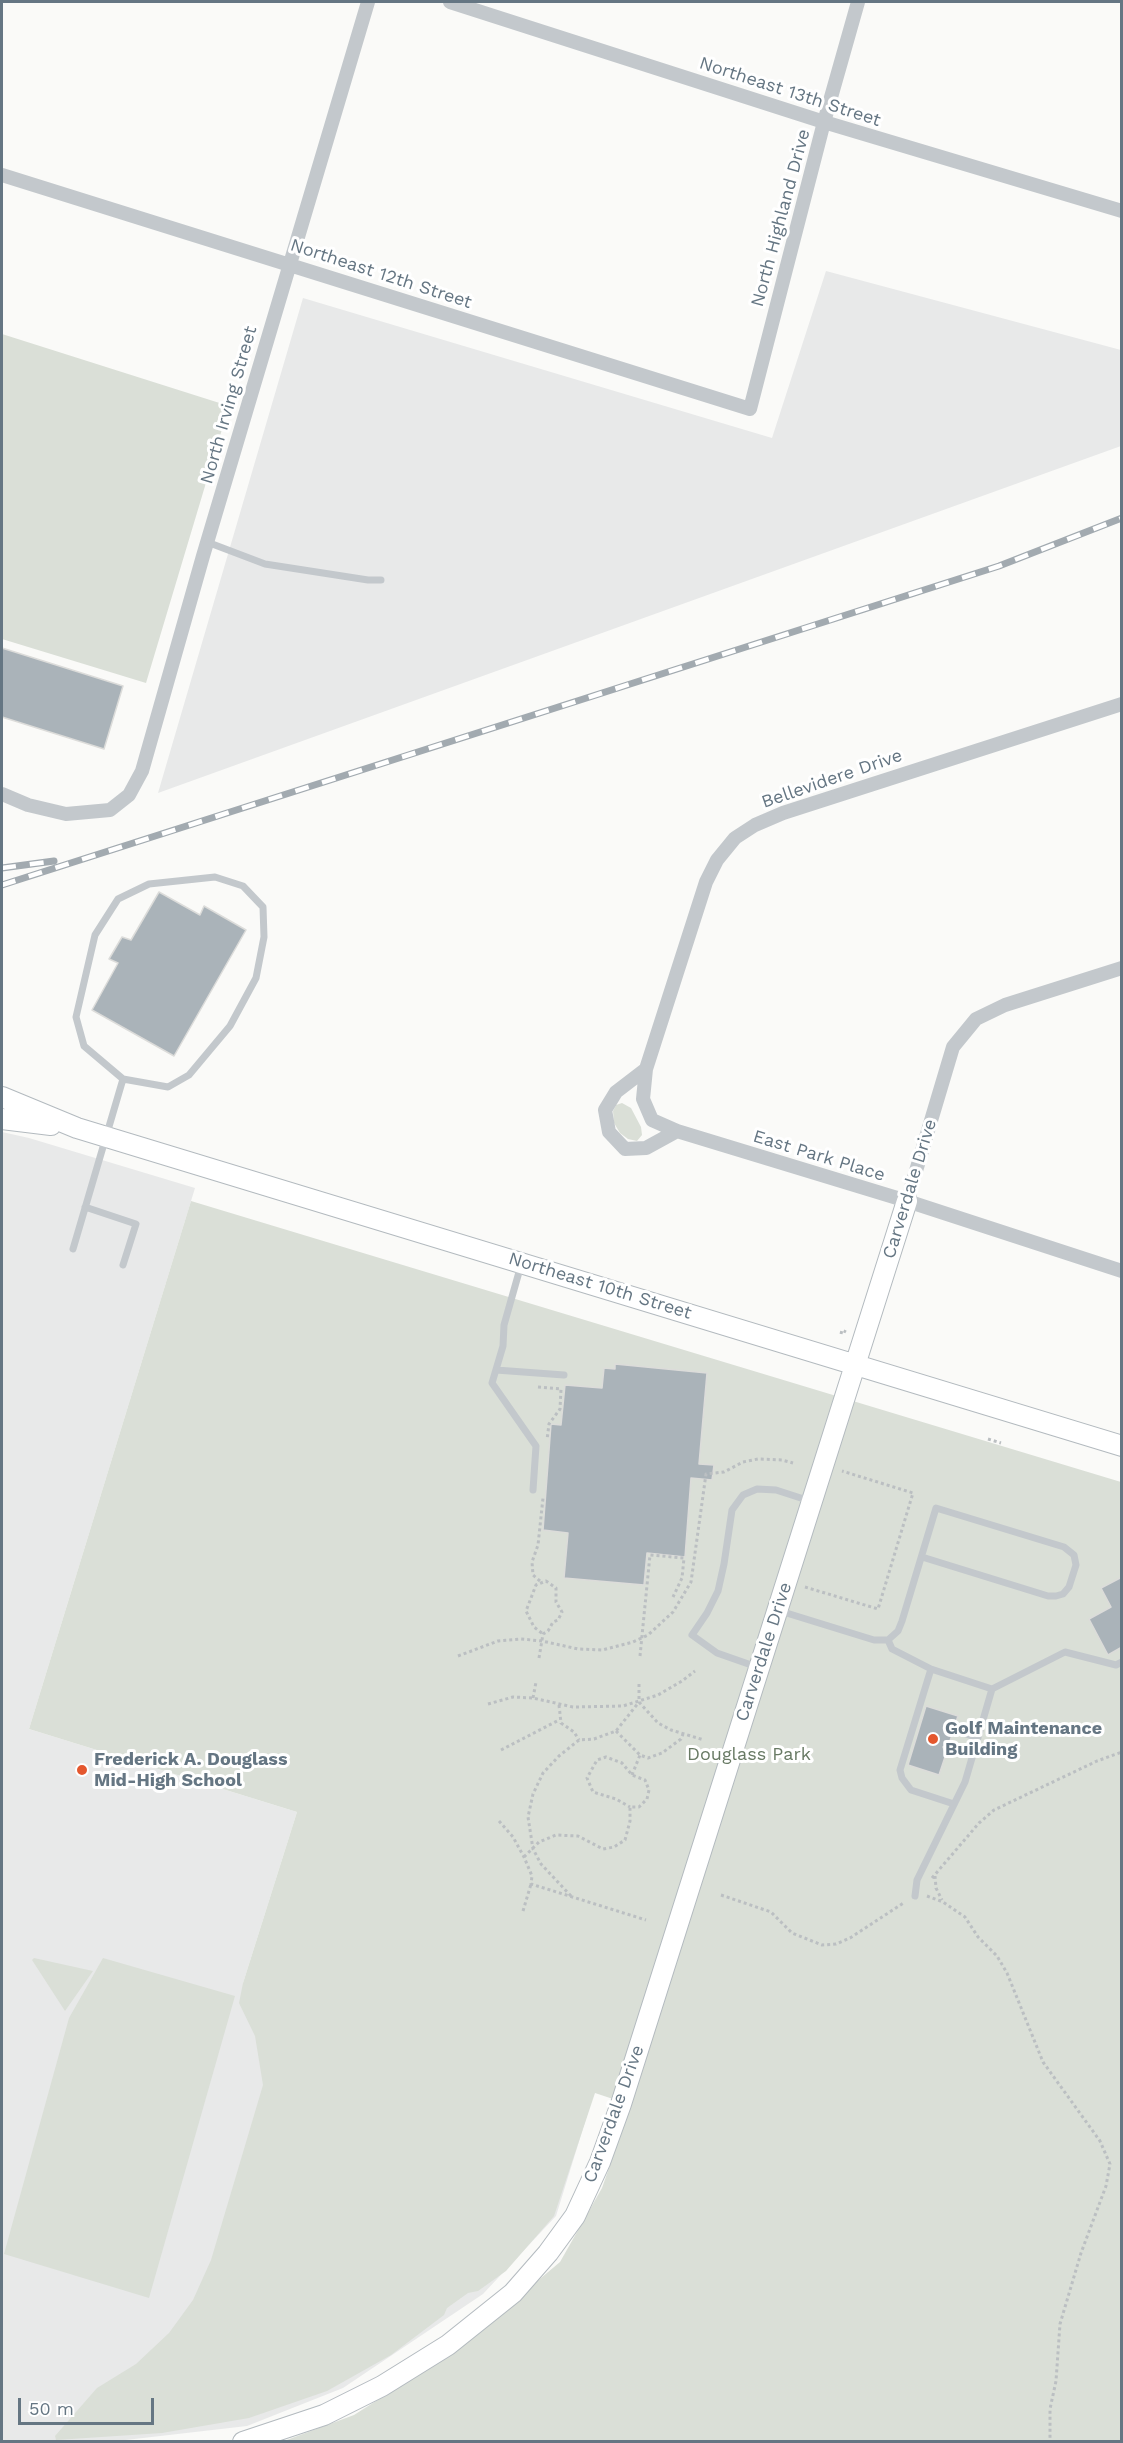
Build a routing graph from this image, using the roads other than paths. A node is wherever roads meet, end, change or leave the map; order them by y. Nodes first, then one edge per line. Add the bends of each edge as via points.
1 (368, 2) edge
2 (450, 2) edge
3 (858, 2) edge
4 (824, 122) junction
5 (2, 175) edge
6 (1122, 211) edge
7 (289, 263) junction
8 (750, 409) joint
9 (207, 542) junction
10 (381, 580) dead end
11 (1122, 704) edge
12 (2, 794) edge
13 (1122, 968) edge
14 (646, 1069) junction
15 (123, 1079) junction
16 (2, 1097) edge
17 (2, 1119) edge
18 (78, 1128) junction
19 (677, 1131) junction
20 (106, 1137) junction
21 (907, 1201) junction
22 (85, 1207) junction
23 (73, 1249) dead end
24 (522, 1263) junction
25 (123, 1265) dead end
26 (1122, 1271) edge
27 (855, 1364) junction
28 (496, 1370) junction
29 (564, 1375) dead end
30 (1122, 1446) edge
31 (532, 1490) dead end
32 (812, 1501) junction
33 (922, 1557) junction
34 (778, 1610) junction
35 (888, 1640) junction
36 (1122, 1662) edge
37 (759, 1668) junction
38 (931, 1669) junction
39 (992, 1689) junction
40 (954, 1730) dead end
41 (978, 1738) junction
42 (948, 1749) dead end
43 (973, 1756) junction
44 (954, 1804) junction
45 (915, 1896) road end
46 (243, 2442) edge

1 - 7 street, North Irving Street
2 - 4 street, Northeast 13th Street
3 - 4 street, North Highland Drive
4 - 6 street, Northeast 13th Street
4 - 8 street, North Highland Drive
5 - 7 street, Northeast 12th Street
7 - 8 street, Northeast 12th Street
7 - 9 street, North Irving Street
9 - 10 lane via 265,564
9 - 12 street, North Irving Street via 142,771 129,795 110,810 66,814
11 - 14 street, Bellevidere Drive via 783,813 735,837 706,882
13 - 21 street, Carverdale Drive via 1005,1005 976,1019 952,1047
14 - 19 street, East Park Place via 643,1099 652,1120
14 - 19 street via 616,1092 605,1110 609,1132 625,1149 645,1148
15 - 15 lane via 84,1046 76,1017 95,935 118,898 148,884 215,877 243,886 263,907 264,937 256,978 230,1026 189,1075 168,1087
15 - 20 lane
16 - 18 street, Northeast 10th Street
17 - 18 street, Northeast 10th Street
18 - 20 street, Northeast 10th Street
19 - 21 street, East Park Place
20 - 22 lane
20 - 24 street, Northeast 10th Street
21 - 26 street, East Park Place
21 - 27 street, Carverdale Drive
22 - 23 lane
22 - 25 lane via 136,1224
24 - 27 street, Northeast 10th Street
24 - 28 lane
27 - 30 street, Northeast 10th Street
27 - 32 street, Carverdale Drive
28 - 29 lane
28 - 31 lane via 492,1383 537,1446
32 - 34 street, Carverdale Drive
32 - 37 lane via 758,1489 743,1495 732,1510 718,1591 693,1635 717,1653
33 - 33 lane via 936,1508 1064,1547 1074,1555 1076,1565 1063,1594 1048,1596
33 - 35 lane via 898,1631
34 - 35 lane via 874,1640
34 - 37 street, Carverdale Drive
35 - 38 lane via 892,1649
36 - 39 lane via 1116,1665 1065,1652
37 - 46 street, Carverdale Drive via 621,2104 575,2216 513,2293 448,2344 382,2386 324,2415
38 - 39 lane
38 - 44 lane via 900,1770 911,1790
39 - 41 lane
40 - 41 lane
41 - 43 lane
42 - 43 lane
43 - 44 lane
44 - 45 lane via 917,1880

